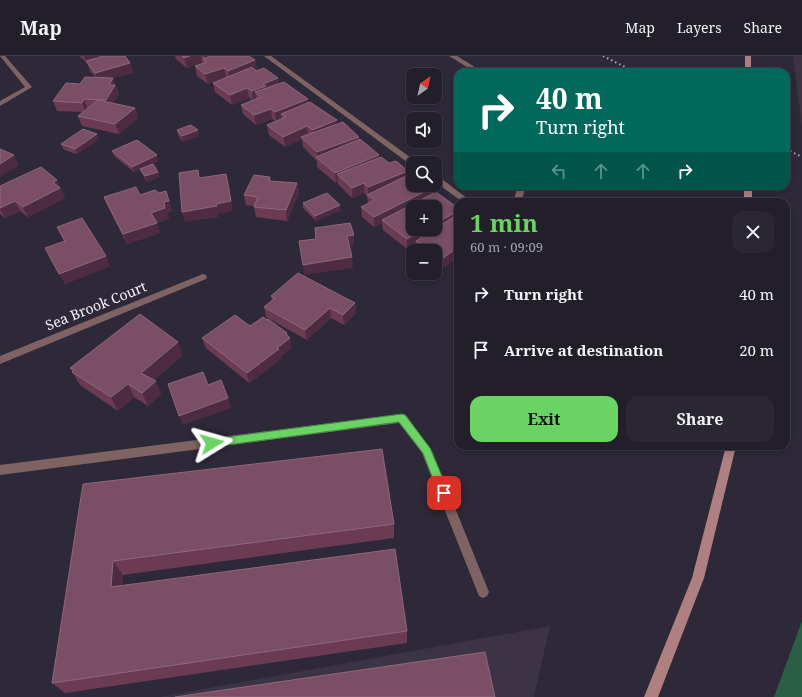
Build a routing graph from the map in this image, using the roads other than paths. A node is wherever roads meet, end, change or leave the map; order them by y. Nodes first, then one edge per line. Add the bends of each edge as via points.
1 (2, 56) edge
2 (267, 56) edge
3 (452, 56) edge
4 (748, 56) edge
5 (473, 68) edge
6 (748, 68) edge
7 (0, 104) edge
8 (406, 157) edge
9 (442, 183) edge
10 (462, 198) edge
11 (203, 277) dead end
12 (0, 360) edge
13 (730, 450) edge
14 (0, 470) edge
15 (483, 592) dead end
16 (651, 697) edge

1 - 7 street via 30,87
2 - 8 street
3 - 5 street
4 - 6 main road
9 - 10 street
11 - 12 street, Sea Brook Court
13 - 16 main road via 698,578
14 - 15 street via 402,418 427,451

